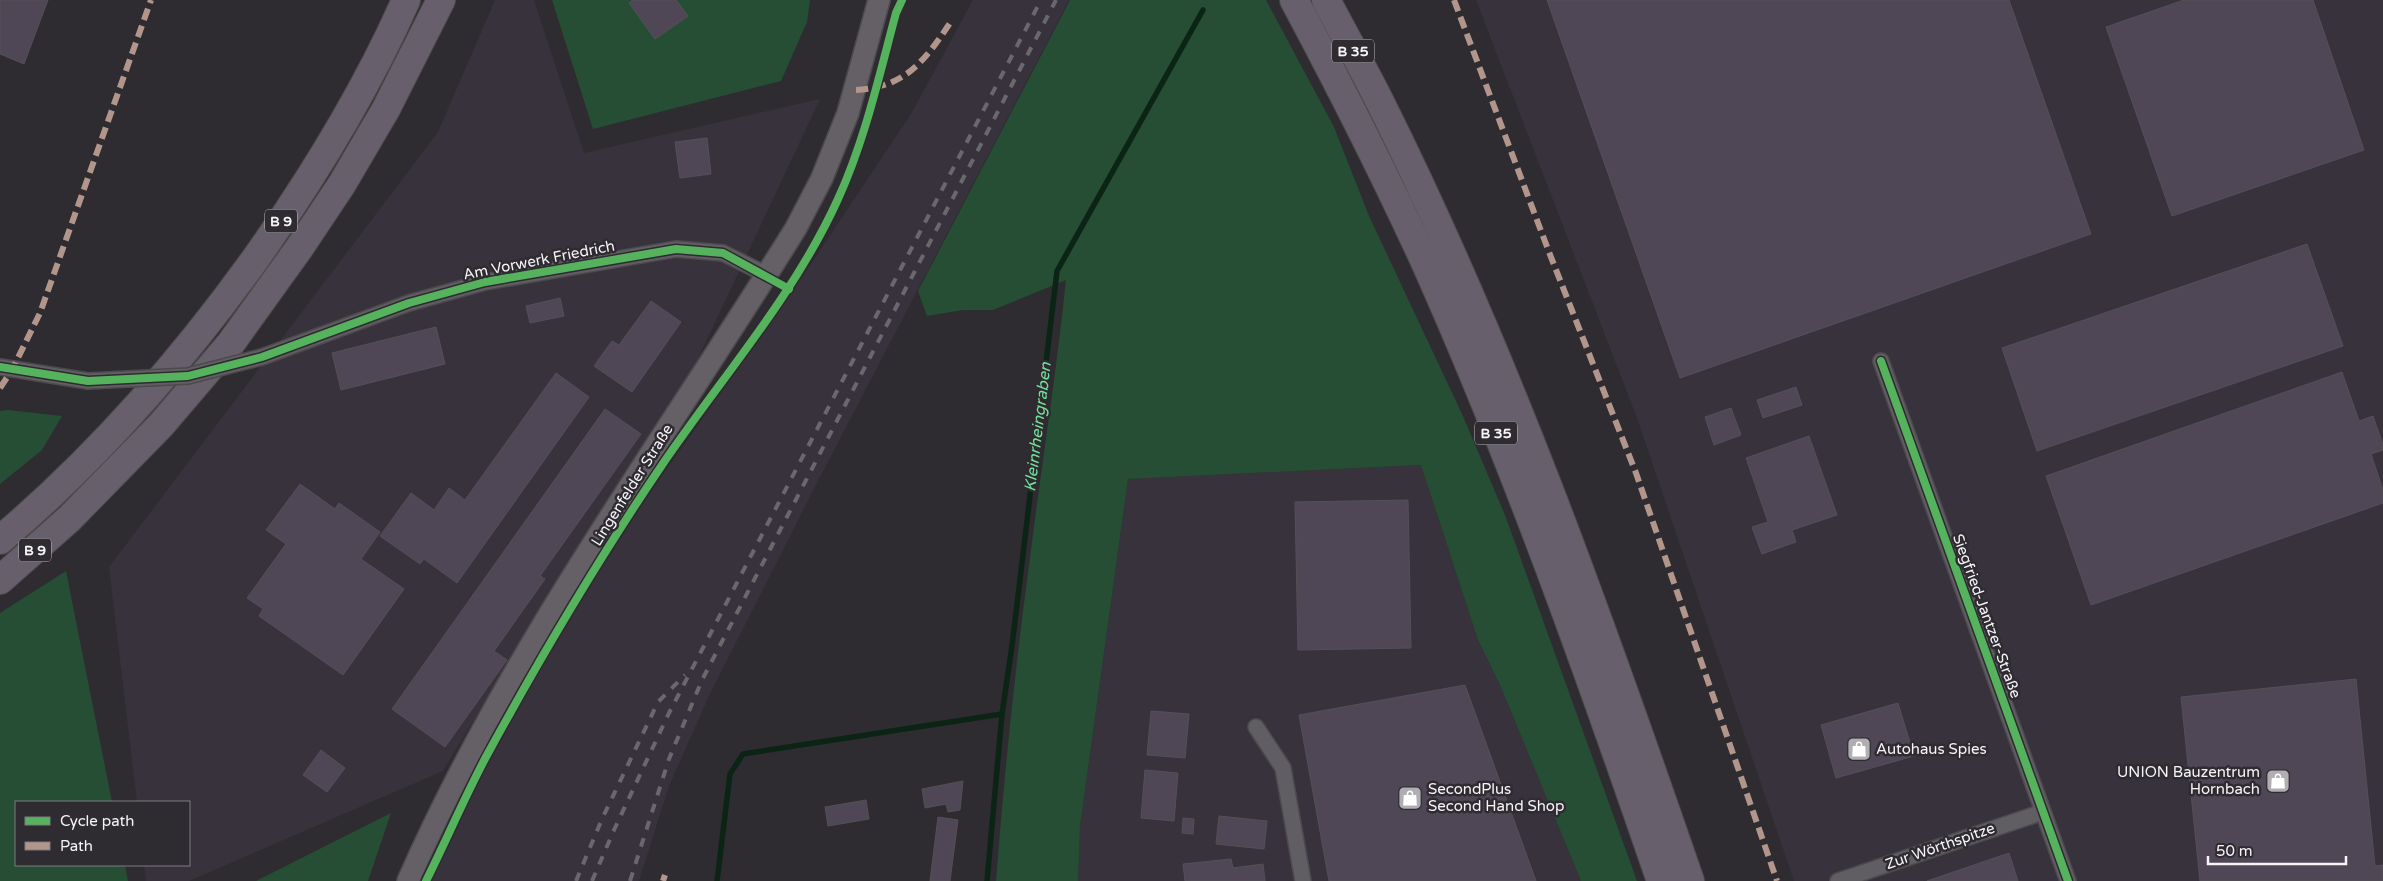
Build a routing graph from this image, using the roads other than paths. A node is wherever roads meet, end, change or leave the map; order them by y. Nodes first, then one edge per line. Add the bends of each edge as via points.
1 (406, 0) edge
2 (441, 0) edge
3 (879, 0) edge
4 (1294, 0) edge
5 (1326, 0) edge
6 (767, 275) junction
7 (1881, 361) dead end
8 (0, 367) edge
9 (0, 540) edge
10 (0, 580) edge
11 (1256, 727) dead end
12 (2043, 812) junction
13 (408, 881) edge
14 (1303, 881) edge
15 (1660, 881) edge
16 (1690, 881) edge
17 (1838, 881) edge
18 (2068, 881) edge

1 - 9 highway, B 9 via 351,109 305,188 210,321 88,460
2 - 10 highway, B 9 via 386,109 342,184 231,343 161,425 69,519
3 - 6 main road, Lingenfelder Straße via 856,90 822,178
4 - 15 highway, B 35 via 1394,197 1465,358 1557,589
5 - 16 highway, B 35 via 1391,126 1488,339 1608,646
6 - 8 street, Am Vorwerk Friedrich, bridge via 723,253 676,249 485,282 409,303 262,357 188,376 88,381
6 - 13 main road, Lingenfelder Straße via 543,626 473,748
7 - 12 street, Siegfried-Jantzer-Straße
11 - 14 street via 1283,768
12 - 17 street, Zur Wörthspitze
12 - 18 street, Siegfried-Jantzer-Straße

